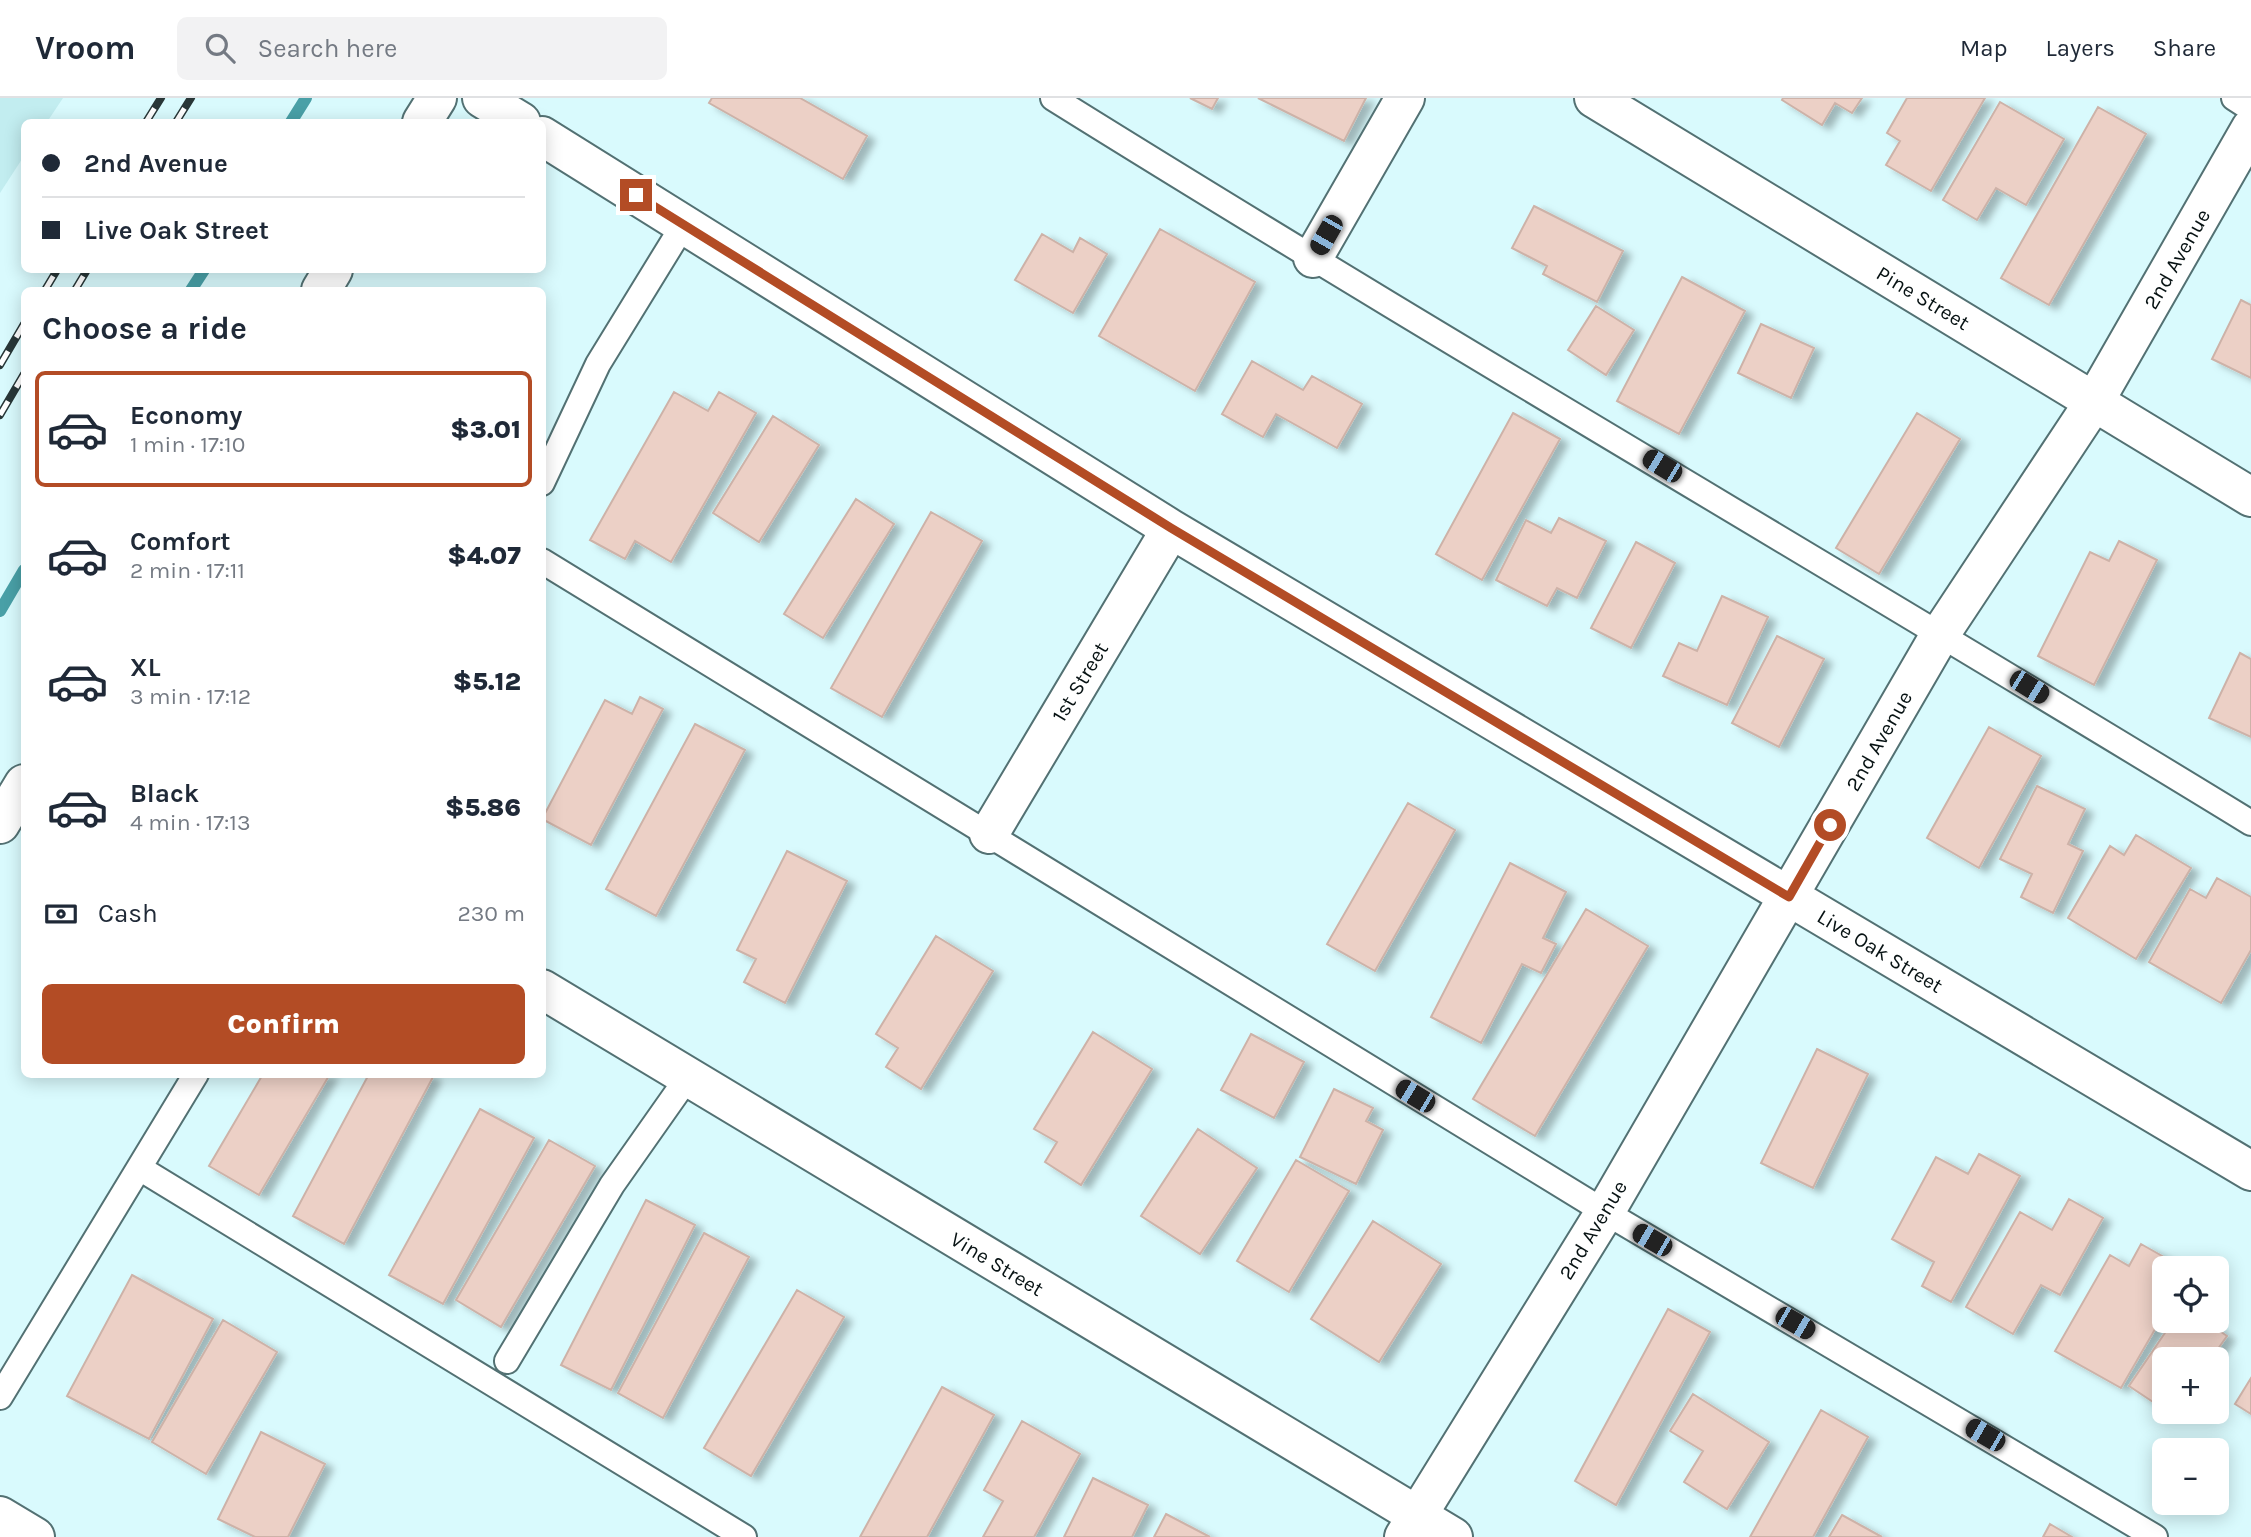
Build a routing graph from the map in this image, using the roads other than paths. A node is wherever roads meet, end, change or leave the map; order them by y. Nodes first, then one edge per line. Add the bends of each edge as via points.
1 (436, 98) edge
2 (482, 98) edge
3 (1053, 98) edge
4 (1405, 98) edge
5 (1594, 98) edge
6 (2234, 98) edge
7 (2251, 109) edge
8 (424, 119) edge
9 (516, 119) edge
10 (2251, 128) edge
11 (546, 138) edge
12 (684, 224) junction
13 (1313, 258) junction
14 (2094, 402) junction
15 (546, 474) edge
16 (2251, 497) edge
17 (1171, 528) junction
18 (546, 563) edge
19 (1941, 633) junction
20 (21, 789) edge
21 (2251, 823) edge
22 (0, 824) edge
23 (989, 834) junction
24 (1789, 897) junction
25 (546, 991) edge
26 (688, 1077) junction
27 (193, 1078) edge
28 (141, 1169) junction
29 (2251, 1171) edge
30 (1605, 1212) junction
31 (507, 1361) dead end
32 (0, 1397) edge
33 (0, 1516) edge
34 (1410, 1526) edge
35 (35, 1537) edge
36 (744, 1537) edge
37 (1453, 1537) edge
38 (2155, 1537) edge

1 - 8 street
2 - 9 street
3 - 13 lane
4 - 13 street
5 - 14 street, Pine Street
6 - 7 lane
10 - 14 street, 2nd Avenue
11 - 12 street, Live Oak Street
12 - 15 lane via 598,364
12 - 17 street, Live Oak Street
13 - 19 lane
14 - 16 street, Pine Street
14 - 19 street, 2nd Avenue
17 - 23 street, 1st Street
17 - 24 street, Live Oak Street
18 - 23 lane
19 - 21 lane
19 - 24 street, 2nd Avenue
20 - 22 street
23 - 30 lane
24 - 29 street, Live Oak Street
24 - 30 street, 2nd Avenue
25 - 26 street, Vine Street
26 - 31 lane via 612,1185
26 - 34 street, Vine Street
27 - 28 lane
28 - 32 lane
28 - 36 lane
30 - 34 street, 2nd Avenue
30 - 38 lane
33 - 35 street
34 - 37 street, Vine Street

